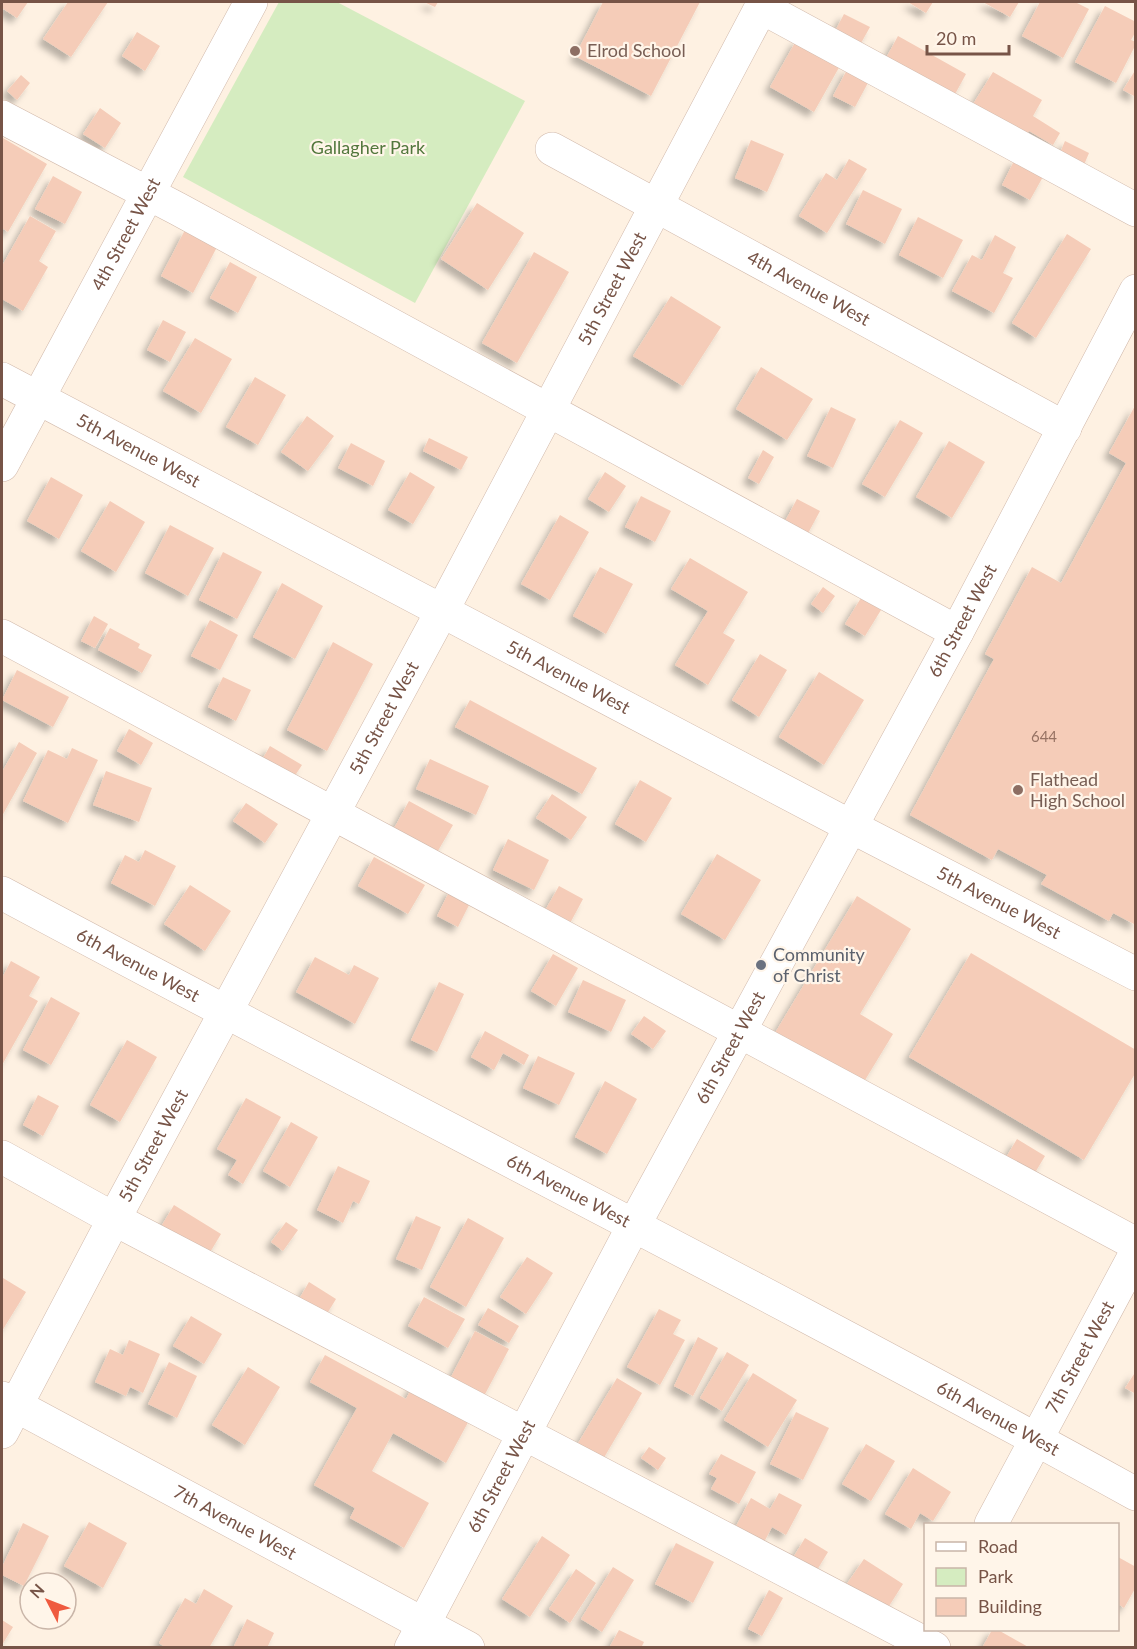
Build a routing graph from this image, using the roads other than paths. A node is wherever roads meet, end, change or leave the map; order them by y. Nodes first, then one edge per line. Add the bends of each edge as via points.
1 (251, 2) edge
2 (762, 4) edge
3 (2, 117) edge
4 (552, 148) dead end
5 (149, 194) junction
6 (655, 206) junction
7 (1136, 210) edge
8 (1136, 291) edge
9 (2, 379) edge
10 (37, 398) junction
11 (549, 409) junction
12 (1065, 428) junction
13 (2, 465) edge
14 (442, 611) junction
15 (957, 632) junction
16 (2, 636) edge
17 (333, 814) junction
18 (852, 827) junction
19 (2, 893) edge
20 (1136, 974) edge
21 (225, 1013) junction
22 (741, 1031) junction
23 (2, 1157) edge
24 (114, 1219) junction
25 (634, 1225) junction
26 (1136, 1244) edge
27 (1136, 1253) edge
28 (6, 1412) edge
29 (524, 1434) junction
30 (1036, 1439) junction
31 (1136, 1494) edge
32 (992, 1523) edge
33 (417, 1635) edge
34 (931, 1642) edge
35 (468, 1647) edge

1 - 5 street, 4th Street West
2 - 6 street, 5th Street West
2 - 7 street
3 - 5 street
4 - 6 street, 4th Avenue West
5 - 10 street, 4th Street West
5 - 11 street
6 - 11 street, 5th Street West
6 - 12 street, 4th Avenue West
8 - 12 street, 6th Street West
9 - 10 street, 5th Avenue West
10 - 13 street, 4th Street West
10 - 14 street, 5th Avenue West
11 - 14 street, 5th Street West
11 - 15 street
12 - 15 street, 6th Street West
14 - 17 street, 5th Street West
14 - 18 street, 5th Avenue West
15 - 18 street, 6th Street West
16 - 17 street
17 - 21 street, 5th Street West
17 - 22 street
18 - 20 street, 5th Avenue West
18 - 22 street, 6th Street West
19 - 21 street, 6th Avenue West
21 - 24 street, 5th Street West
21 - 25 street, 6th Avenue West
22 - 25 street, 6th Street West
22 - 26 street
23 - 24 street
24 - 28 street, 5th Street West
24 - 29 street
25 - 29 street, 6th Street West
25 - 30 street, 6th Avenue West
27 - 30 street, 7th Street West
28 - 33 street, 7th Avenue West
29 - 33 street, 6th Street West
29 - 34 street
30 - 31 street, 6th Avenue West
30 - 32 street, 7th Street West
33 - 35 street, 7th Avenue West

